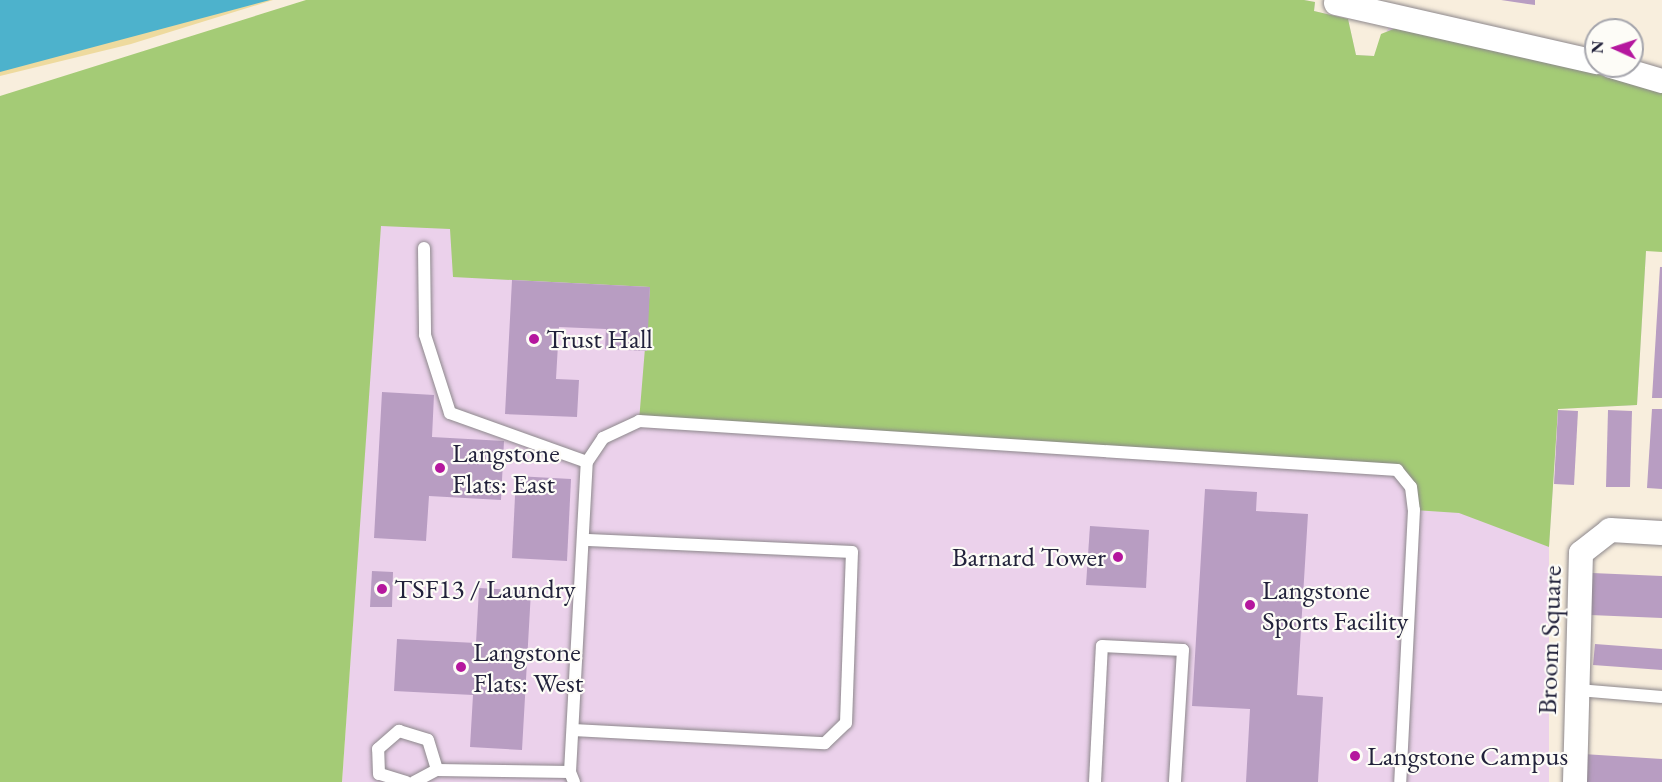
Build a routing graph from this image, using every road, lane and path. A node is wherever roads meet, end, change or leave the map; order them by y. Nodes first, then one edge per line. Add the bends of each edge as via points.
1 (1336, 3) dead end
2 (1584, 59) edge
3 (1644, 76) edge
4 (1662, 81) edge
5 (424, 248) dead end
6 (586, 462) junction
7 (1662, 533) edge
8 (583, 540) junction
9 (1578, 690) junction
10 (1662, 696) edge
11 (573, 730) junction
12 (437, 770) junction
13 (572, 777) edge
14 (406, 782) edge
15 (414, 782) edge
16 (1095, 782) edge
17 (1175, 782) edge
18 (1400, 782) edge
19 (1575, 782) edge

1 - 2 street
3 - 4 street
5 - 6 lane via 425,335 450,413
6 - 8 lane
6 - 18 lane via 603,438 639,420 1397,470 1411,487 1414,510
7 - 9 street, Broom Square via 1610,530 1581,553
8 - 11 lane
8 - 11 lane via 852,552 846,723 825,743
9 - 10 lane
9 - 19 street, Broom Square
11 - 13 lane
12 - 13 lane
12 - 14 lane via 428,740 399,731 378,749 379,774
12 - 15 lane
16 - 17 lane via 1102,646 1183,650

